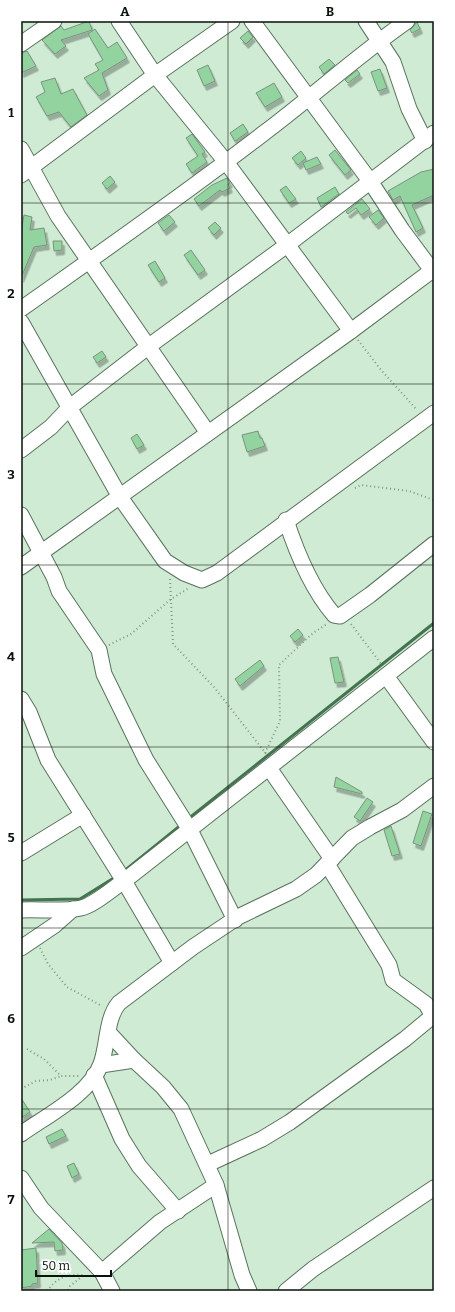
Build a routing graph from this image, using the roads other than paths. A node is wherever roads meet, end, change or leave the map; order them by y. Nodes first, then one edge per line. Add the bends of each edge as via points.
1 (54, 21) edge
2 (119, 21) edge
3 (232, 21) edge
4 (252, 21) edge
5 (366, 21) edge
6 (407, 21) edge
7 (380, 40) junction
8 (21, 44) edge
9 (155, 75) junction
10 (309, 99) junction
11 (429, 137) edge
12 (21, 149) edge
13 (226, 162) junction
14 (26, 171) edge
15 (370, 181) junction
16 (288, 245) junction
17 (89, 261) junction
18 (433, 271) edge
19 (21, 309) edge
20 (21, 322) edge
21 (351, 331) junction
22 (149, 346) junction
23 (70, 407) junction
24 (434, 413) edge
25 (208, 433) junction
26 (21, 450) edge
27 (120, 497) junction
28 (21, 515) edge
29 (286, 520) junction
30 (434, 544) edge
31 (41, 553) junction
32 (21, 567) edge
33 (434, 638) edge
34 (386, 676) junction
35 (21, 699) edge
36 (25, 716) edge
37 (434, 742) edge
38 (269, 768) junction
39 (434, 786) edge
40 (82, 816) junction
41 (190, 830) junction
42 (21, 853) edge
43 (329, 861) junction
44 (121, 876) junction
45 (73, 909) junction
46 (21, 910) edge
47 (235, 920) junction
48 (21, 948) edge
49 (172, 963) junction
50 (434, 1016) edge
51 (110, 1026) junction
52 (134, 1060) junction
53 (95, 1074) junction
54 (21, 1134) edge
55 (208, 1164) junction
56 (21, 1178) edge
57 (216, 1185) junction
58 (434, 1188) edge
59 (178, 1211) junction
60 (102, 1272) junction
61 (112, 1291) edge
62 (249, 1291) edge
63 (286, 1291) edge

1 - 8 street
2 - 9 street
3 - 9 street
4 - 10 street
5 - 7 street
6 - 7 street
7 - 10 street
7 - 11 street via 393,62 409,109
9 - 13 street
9 - 14 street
10 - 13 street
10 - 15 street
11 - 15 street
12 - 14 street
13 - 16 street
13 - 17 street
14 - 17 street
15 - 16 street
15 - 18 street
16 - 21 street
16 - 22 street
17 - 19 street
17 - 22 street
18 - 21 street
20 - 23 street
21 - 25 street
22 - 23 street
22 - 25 street
23 - 26 street via 51,427
23 - 27 street
24 - 29 street
25 - 27 street
27 - 29 street via 165,561 202,580 217,573
27 - 31 street
28 - 31 street
29 - 30 street via 308,575 334,615 342,615
31 - 32 street
31 - 41 street via 59,591 99,650 104,674 146,760
33 - 34 street
34 - 37 street
34 - 38 street
35 - 36 street
36 - 40 street
38 - 41 street
38 - 43 street
39 - 43 street via 402,810 352,838
40 - 42 street
40 - 44 street
41 - 44 street
41 - 47 street
43 - 47 street via 316,875 296,889
43 - 50 street via 389,965 393,980 426,1004
44 - 45 street via 90,904
44 - 49 street
45 - 46 street
45 - 48 street
47 - 49 street
49 - 51 street via 119,1002
50 - 55 street via 290,1122 262,1139
51 - 52 street
51 - 53 street
52 - 53 street
52 - 55 street via 182,1109
53 - 54 street via 72,1099
53 - 59 street via 122,1138 139,1166
55 - 57 street
56 - 60 street via 41,1208
57 - 59 street
57 - 62 street
58 - 63 street via 313,1269
59 - 60 street via 137,1241
60 - 61 street

